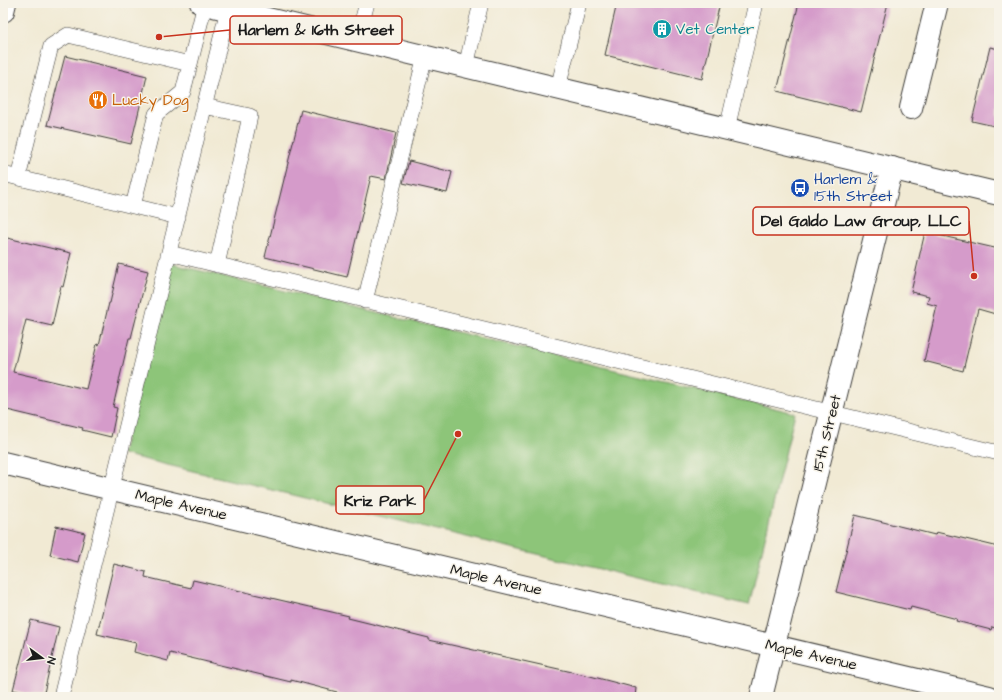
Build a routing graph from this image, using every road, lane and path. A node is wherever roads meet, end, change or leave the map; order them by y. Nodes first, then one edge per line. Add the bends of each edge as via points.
1 (5, 3) edge
2 (203, 3) edge
3 (367, 3) edge
4 (481, 3) edge
5 (579, 3) edge
6 (756, 3) edge
7 (937, 3) edge
8 (228, 9) junction
9 (3, 10) edge
10 (357, 40) junction
11 (425, 56) junction
12 (190, 64) junction
13 (466, 66) junction
14 (558, 88) junction
15 (204, 106) junction
16 (911, 108) dead end
17 (727, 129) junction
18 (892, 168) junction
19 (3, 174) edge
20 (18, 178) junction
21 (999, 194) edge
22 (133, 206) junction
23 (178, 217) junction
24 (169, 253) junction
25 (217, 265) junction
26 (366, 301) junction
27 (832, 413) junction
28 (999, 453) edge
29 (3, 462) edge
30 (112, 488) junction
31 (773, 646) junction
32 (61, 697) edge
33 (760, 697) edge
34 (989, 697) edge

1 - 9 street
2 - 8 street
2 - 12 lane
3 - 10 lane
4 - 13 lane
5 - 14 lane
6 - 17 lane
7 - 16 street
8 - 10 street
8 - 15 lane
10 - 11 street
11 - 13 street
11 - 26 lane
12 - 20 lane via 68,35 51,46
12 - 22 lane via 183,92 156,114
13 - 14 street
14 - 17 street
15 - 23 lane
15 - 25 lane via 250,116
17 - 18 street
18 - 21 street
18 - 27 street, 15th Street
19 - 20 lane
20 - 22 lane
22 - 23 lane
23 - 24 lane
24 - 25 lane
24 - 30 lane
25 - 26 lane
26 - 27 lane
27 - 28 lane
27 - 31 street, 15th Street
29 - 30 street, Maple Avenue
30 - 31 street, Maple Avenue
30 - 32 lane
31 - 33 street, 15th Street
31 - 34 street, Maple Avenue

